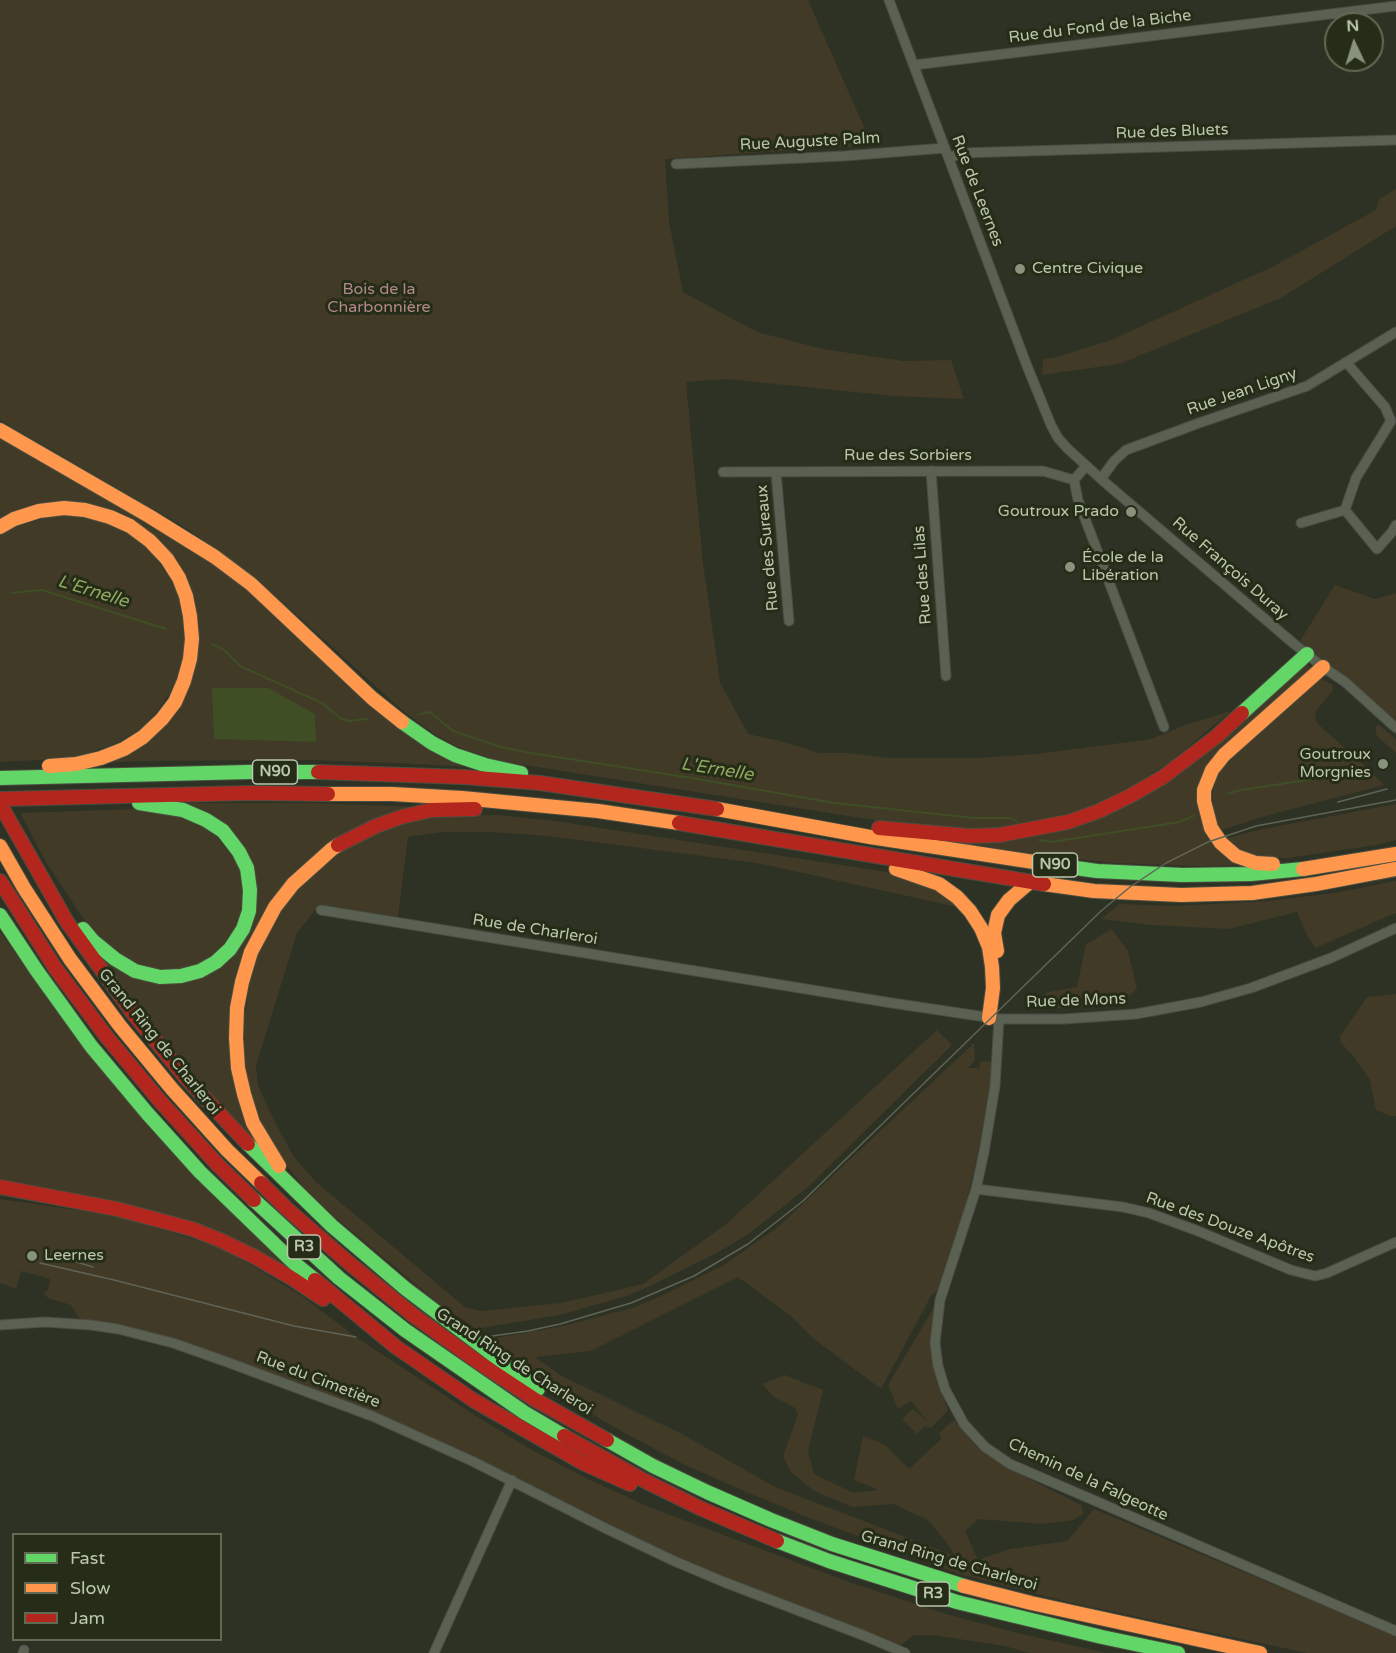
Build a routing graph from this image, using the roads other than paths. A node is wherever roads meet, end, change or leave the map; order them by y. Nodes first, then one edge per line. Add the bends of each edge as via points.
1 (889, 0) edge
2 (1396, 6) edge
3 (914, 64) junction
4 (1396, 140) edge
5 (945, 148) junction
6 (949, 158) junction
7 (676, 164) dead end
8 (1396, 332) edge
9 (1346, 362) junction
10 (1051, 425) joint
11 (0, 430) edge
12 (1086, 466) junction
13 (930, 471) junction
14 (723, 472) dead end
15 (776, 472) junction
16 (1101, 479) junction
17 (1074, 480) junction
18 (1345, 510) junction
19 (1301, 523) dead end
20 (1396, 525) edge
21 (0, 526) edge
22 (789, 621) dead end
23 (1307, 654) junction
24 (1323, 667) junction
25 (946, 676) dead end
26 (1164, 727) dead end
27 (1396, 728) edge
28 (5, 778) edge
29 (540, 783) junction
30 (96, 796) junction
31 (0, 799) edge
32 (0, 804) edge
33 (524, 804) junction
34 (801, 823) junction
35 (0, 846) edge
36 (1396, 854) edge
37 (869, 855) junction
38 (1312, 868) junction
39 (1396, 869) edge
40 (0, 881) edge
41 (1030, 882) junction
42 (51, 892) junction
43 (321, 910) dead end
44 (0, 915) edge
45 (1396, 928) edge
46 (745, 978) joint
47 (994, 1018) junction
48 (0, 1187) edge
49 (294, 1189) junction
50 (976, 1189) junction
51 (1396, 1242) edge
52 (0, 1325) edge
53 (396, 1347) junction
54 (653, 1466) junction
55 (512, 1480) junction
56 (702, 1509) junction
57 (1396, 1631) edge
58 (434, 1653) edge
59 (905, 1653) edge
60 (1178, 1653) edge
61 (1260, 1653) edge

1 - 3 street, Rue de Leernes
2 - 3 street, Rue du Fond de la Biche
3 - 5 street, Rue de Leernes
4 - 6 street, Rue des Bluets via 962,153
5 - 6 street, Rue de Leernes
5 - 7 street, Rue Auguste Palm
6 - 10 street, Rue de Leernes
8 - 9 street, Rue Jean Ligny
9 - 16 street, Rue Jean Ligny via 1307,386 1126,450
9 - 18 street via 1385,407 1390,421 1356,478
10 - 12 street, Rue François Duray via 1058,438
11 - 29 highway via 215,558 279,609 372,698 432,743 455,755 525,774
12 - 16 street, Rue François Duray
12 - 17 street
13 - 15 street, Rue des Sorbiers
13 - 17 street, Rue des Sorbiers via 1043,471
13 - 25 street, Rue des Lilas
14 - 15 street, Rue des Sorbiers
15 - 22 street, Rue des Sureaux
16 - 23 street, Rue François Duray
17 - 26 street via 1078,500
18 - 19 street
18 - 20 street via 1377,549
21 - 28 highway via 39,511 64,508 85,510 130,526 167,559 179,578 186,596 192,639 190,659 175,702 143,737 101,758 42,767
23 - 24 street, Rue François Duray
23 - 34 highway via 1217,736 1163,777 1099,811 1068,822 1000,835 969,836
24 - 27 street, Rue François Duray via 1345,681
24 - 38 highway via 1224,755 1204,790 1211,828 1227,850 1256,863
28 - 29 highway, N90 via 320,772
29 - 34 highway, N90
30 - 31 highway, N90
30 - 33 highway, N90 via 382,794
30 - 42 highway via 183,810 223,831 247,868 249,911 243,929 216,962 182,976 160,977 135,971 115,959 93,941
32 - 42 highway
33 - 37 highway, N90 via 598,811
33 - 49 highway via 430,810 376,826 332,849 293,884 266,922 251,952 237,1008 238,1068 253,1123
34 - 38 highway, N90 via 1097,871 1182,875
35 - 54 highway, Grand Ring de Charleroi / R3 via 70,959 120,1026 227,1150 286,1208 413,1315 478,1362 534,1399
36 - 38 highway, N90
37 - 41 highway, N90
37 - 47 highway via 888,867 939,884 970,911 989,947
39 - 41 highway, N90 via 1252,893 1171,895 1094,891
40 - 56 highway, Grand Ring de Charleroi / R3 via 56,969 160,1101 216,1164 330,1270 405,1330 525,1413
41 - 47 highway via 998,915 994,933 1000,968
42 - 49 highway via 67,922 135,1016 185,1077
43 - 46 street, Rue de Charleroi
44 - 53 highway via 92,1047 200,1172 294,1263
45 - 47 street, Rue de Mons via 1331,958 1201,1002 1136,1014
46 - 47 street, Rue de Mons
47 - 50 street, Chemin de la Falgeotte via 994,1086
48 - 53 highway via 117,1209 220,1240 293,1279 374,1337
49 - 54 highway via 447,1322 543,1392 636,1448
50 - 51 street, Rue des Douze Apôtres via 1149,1213 1315,1276
50 - 57 street, Chemin de la Falgeotte via 940,1300 935,1343 945,1389 964,1424 985,1448 1066,1489
52 - 55 street, Rue du Cimetière via 91,1325 173,1343 372,1416
53 - 56 highway via 473,1400 583,1463 658,1497
54 - 61 highway, Grand Ring de Charleroi / R3 via 832,1544 960,1585
55 - 58 street
55 - 59 street, Rue du Cimetière via 674,1561
56 - 60 highway, Grand Ring de Charleroi / R3 via 807,1553 903,1586 1028,1620

